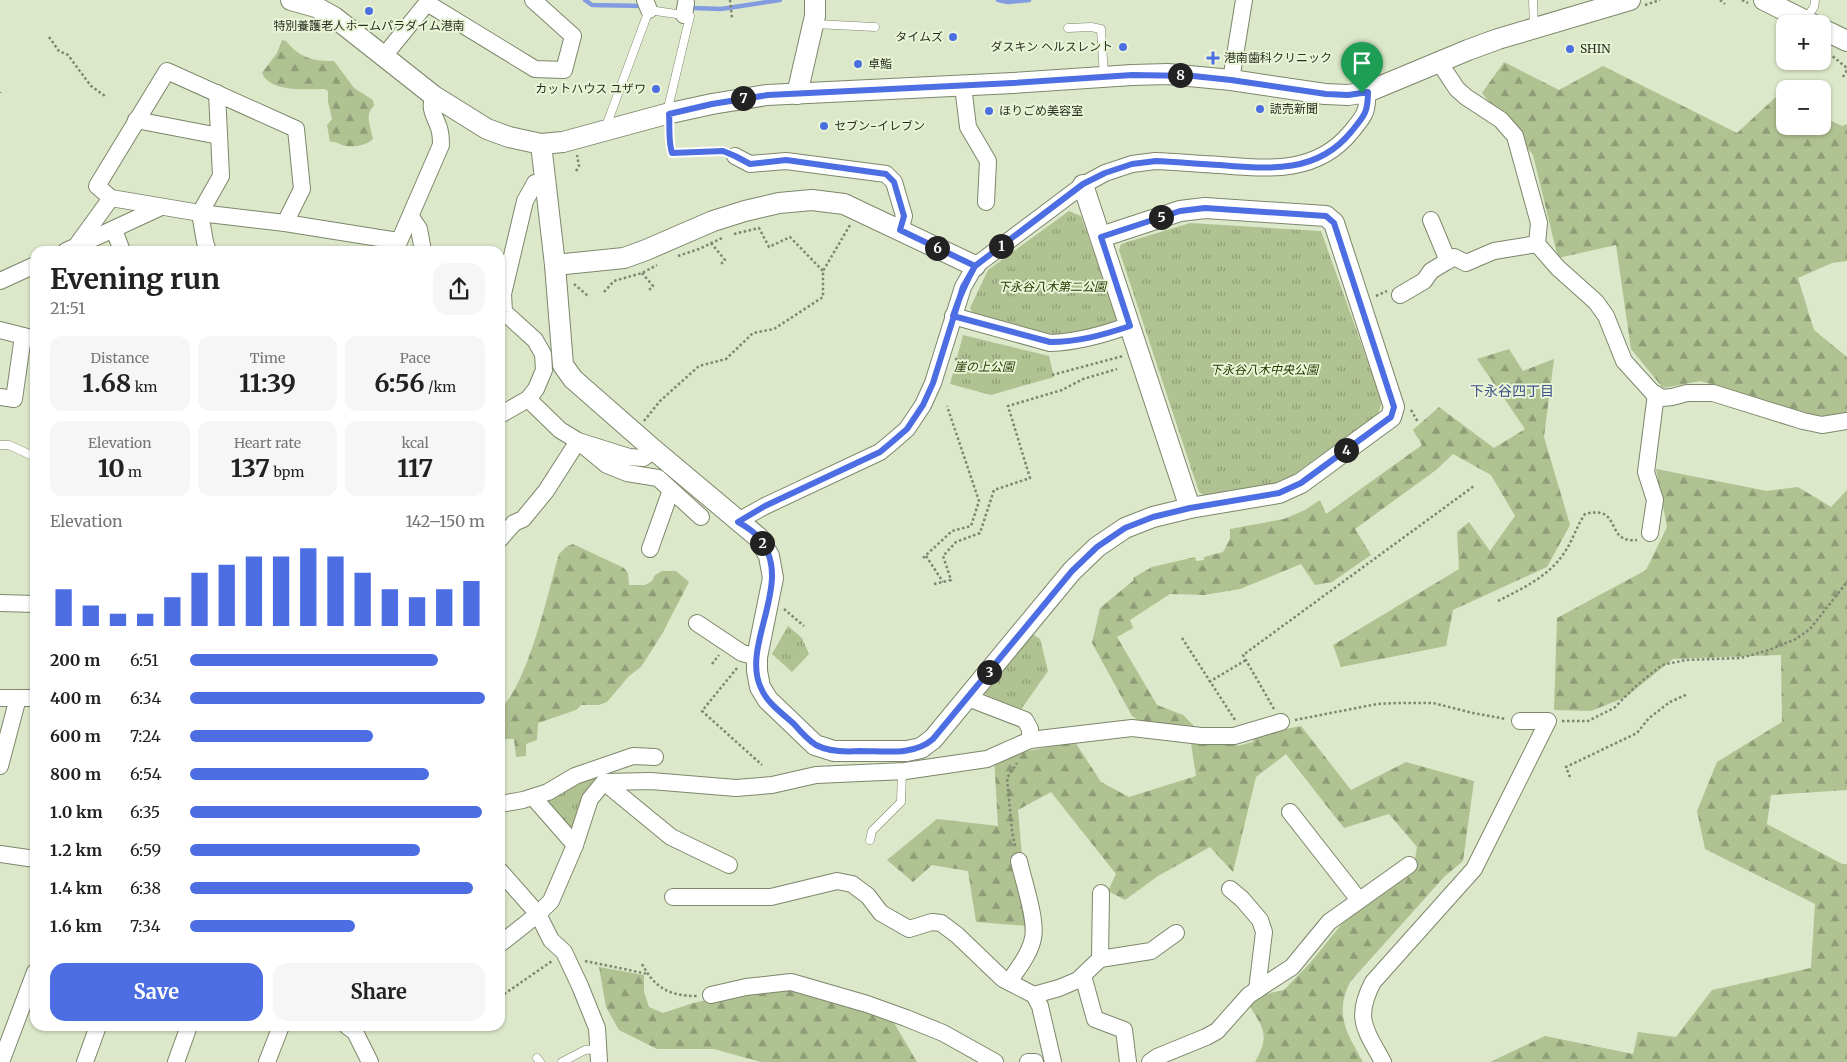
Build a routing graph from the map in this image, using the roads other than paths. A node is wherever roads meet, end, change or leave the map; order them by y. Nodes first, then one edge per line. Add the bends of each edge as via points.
1 (291, 0) edge
2 (532, 0) edge
3 (1244, 0) edge
4 (1533, 0) edge
5 (1630, 0) edge
6 (1766, 0) edge
7 (1815, 0) edge
8 (428, 2) edge
9 (816, 2) edge
10 (647, 5) edge
11 (1795, 15) edge
12 (1811, 15) edge
13 (813, 24) junction
14 (875, 27) dead end
15 (1068, 28) dead end
16 (1534, 30) junction
17 (1831, 33) edge
18 (1847, 41) edge
19 (384, 56) junction
20 (1439, 62) junction
21 (1104, 77) junction
22 (1231, 80) junction
23 (963, 86) junction
24 (1368, 92) junction
25 (217, 93) junction
26 (797, 94) junction
27 (434, 96) junction
28 (668, 114) junction
29 (136, 120) junction
30 (604, 130) junction
31 (219, 136) junction
32 (541, 144) junction
33 (735, 156) joint
34 (544, 182) junction
35 (1083, 184) junction
36 (111, 198) junction
37 (986, 202) dead end
38 (161, 207) junction
39 (200, 213) junction
40 (411, 217) junction
41 (1431, 220) dead end
42 (285, 223) junction
43 (114, 230) junction
44 (900, 230) junction
45 (1101, 237) junction
46 (1537, 244) junction
47 (73, 246) edge
48 (78, 246) edge
49 (120, 246) edge
50 (206, 246) edge
51 (397, 246) edge
52 (422, 246) edge
53 (1448, 261) junction
54 (975, 266) junction
55 (30, 267) edge
56 (562, 272) junction
57 (0, 281) edge
58 (505, 286) edge
59 (1395, 292) road end
60 (505, 313) edge
61 (953, 316) junction
62 (1130, 326) junction
63 (0, 330) edge
64 (29, 337) edge
65 (1656, 394) junction
66 (0, 397) edge
67 (528, 399) junction
68 (505, 412) edge
69 (1847, 421) edge
70 (578, 441) junction
71 (0, 445) edge
72 (654, 450) junction
73 (30, 455) edge
74 (672, 490) junction
75 (1190, 508) junction
76 (701, 517) dead end
77 (738, 522) junction
78 (505, 533) edge
79 (1650, 533) road end
80 (650, 549) dead end
81 (0, 603) edge
82 (30, 604) edge
83 (697, 623) dead end
84 (757, 657) junction
85 (0, 698) edge
86 (18, 698) junction
87 (30, 698) edge
88 (968, 698) junction
89 (1520, 721) road end
90 (1281, 722) road end
91 (1030, 740) junction
92 (655, 757) dead end
93 (0, 766) edge
94 (902, 771) junction
95 (604, 782) junction
96 (533, 797) junction
97 (505, 803) edge
98 (1290, 812) dead end
99 (870, 840) dead end
100 (575, 845) junction
101 (0, 854) edge
102 (30, 858) edge
103 (1019, 861) dead end
104 (729, 865) dead end
105 (1409, 865) dead end
106 (505, 877) edge
107 (1230, 890) dead end
108 (1101, 892) dead end
109 (672, 897) dead end
110 (1359, 900) junction
111 (538, 914) junction
112 (1176, 932) dead end
113 (505, 940) edge
114 (1100, 958) junction
115 (1083, 976) junction
116 (1009, 982) junction
117 (30, 985) edge
118 (1257, 990) junction
119 (711, 995) road end
120 (1034, 995) junction
121 (96, 1031) edge
122 (186, 1031) edge
123 (278, 1031) edge
124 (354, 1031) edge
125 (599, 1055) edge
126 (1, 1062) edge
127 (85, 1062) edge
128 (176, 1062) edge
129 (268, 1062) edge
130 (370, 1062) edge
131 (562, 1062) edge
132 (995, 1062) edge
133 (1028, 1062) edge
134 (1035, 1062) edge
135 (1053, 1062) edge
136 (1128, 1062) edge
137 (1150, 1062) edge
138 (1383, 1062) edge

1 - 19 street via 316,7 334,17
2 - 8 street via 573,36 564,70 535,69
3 - 22 street
4 - 16 lane
5 - 16 street
6 - 11 street
7 - 12 lane
8 - 19 street
9 - 13 street
10 - 28 lane via 685,9 690,16
10 - 30 lane
13 - 14 lane
13 - 26 street
15 - 21 lane via 1101,29
16 - 20 street via 1490,42
17 - 18 street
19 - 27 street
20 - 24 street
20 - 46 street via 1457,89 1501,120 1515,136 1539,224
21 - 22 street via 1168,74
21 - 23 street
22 - 24 street via 1326,94
23 - 26 street
23 - 37 street via 968,127 988,161
24 - 35 street via 1368,109 1348,136 1322,156 1306,162 1268,169 1143,162 1105,173
25 - 29 street via 167,71
25 - 31 street
25 - 42 street via 296,129 302,190
26 - 28 street via 751,97
27 - 32 street via 488,129
27 - 40 street via 432,112 440,130 441,145
28 - 30 street
28 - 33 lane via 672,153 723,151
29 - 31 street
29 - 36 street via 97,186
30 - 32 street via 562,142
31 - 39 street via 221,176
32 - 34 street
33 - 44 street via 750,164 786,160 886,174 894,182 904,216
34 - 56 street
34 - 58 street via 535,183 525,201
35 - 45 street
35 - 54 street
36 - 38 street
36 - 47 street
38 - 39 street
38 - 43 street
39 - 42 street
39 - 50 street
40 - 51 street
40 - 52 street via 419,229
41 - 53 street
42 - 51 street
43 - 48 street
43 - 49 street
44 - 54 street
44 - 56 street via 844,204 812,200 778,203 713,221 624,258
45 - 62 street
45 - 75 street via 1180,211 1205,208 1326,216 1334,223 1343,249 1394,407 1391,417 1301,483 1279,493
46 - 53 street via 1494,251 1466,263 1454,257
46 - 65 street via 1596,302 1606,316 1624,361
53 - 59 street via 1431,271 1424,281
54 - 61 street via 963,287
55 - 57 street
56 - 72 street via 563,365 573,379
60 - 67 street via 534,340 543,354 544,370
61 - 62 street via 1050,342 1096,337
61 - 77 street via 933,383 907,429 880,452
62 - 75 street
63 - 64 street
64 - 66 street via 14,399
65 - 69 street via 1662,398 1712,393 1822,425
65 - 79 street via 1646,472 1655,500
67 - 68 street
67 - 70 street via 560,430
70 - 72 street via 629,457 643,458
70 - 74 street via 607,465 627,473 658,478
70 - 78 street via 546,491 523,519
71 - 73 lane via 9,445
72 - 77 street
74 - 76 street
74 - 80 street
75 - 88 street via 1125,528 1097,547 1072,571
77 - 84 street via 759,538 769,556 773,578
81 - 82 street
83 - 84 street via 742,653
84 - 88 street via 760,687 768,700 815,745 834,751 907,751 921,748 933,739
85 - 86 street
86 - 87 street
86 - 93 street
88 - 91 street via 1025,720 1030,729
89 - 138 street via 1548,721 1474,869 1373,982 1366,994 1362,1009 1364,1023
90 - 91 street via 1234,736 1200,736 1132,728
91 - 94 street via 987,759
92 - 96 street via 633,756 598,767
94 - 95 street via 816,775 772,785 736,788 651,781
94 - 99 lane via 901,802 872,830
95 - 100 street via 590,799
95 - 104 street via 671,837
96 - 97 street
96 - 100 street
98 - 110 street
100 - 111 street via 551,901
101 - 102 street
103 - 116 street via 1034,936 1028,953
105 - 110 street
106 - 111 street
107 - 118 street via 1260,920 1264,932
108 - 114 street
109 - 116 street via 772,897 837,881 852,884 868,896 881,913 909,928 932,922 941,924
110 - 118 street via 1329,922 1292,967
111 - 113 street
111 - 125 street via 551,940 566,958 597,1028
112 - 114 street via 1151,951
114 - 115 street
115 - 120 street via 1059,988
115 - 136 street via 1095,1019 1124,1030
116 - 120 street
117 - 126 street
118 - 137 street via 1217,1031
119 - 132 street via 791,982 906,1018 943,1033
120 - 135 street via 1040,1006
121 - 127 street
122 - 128 street
123 - 129 street
124 - 130 street
125 - 131 lane via 584,1050
133 - 134 street

